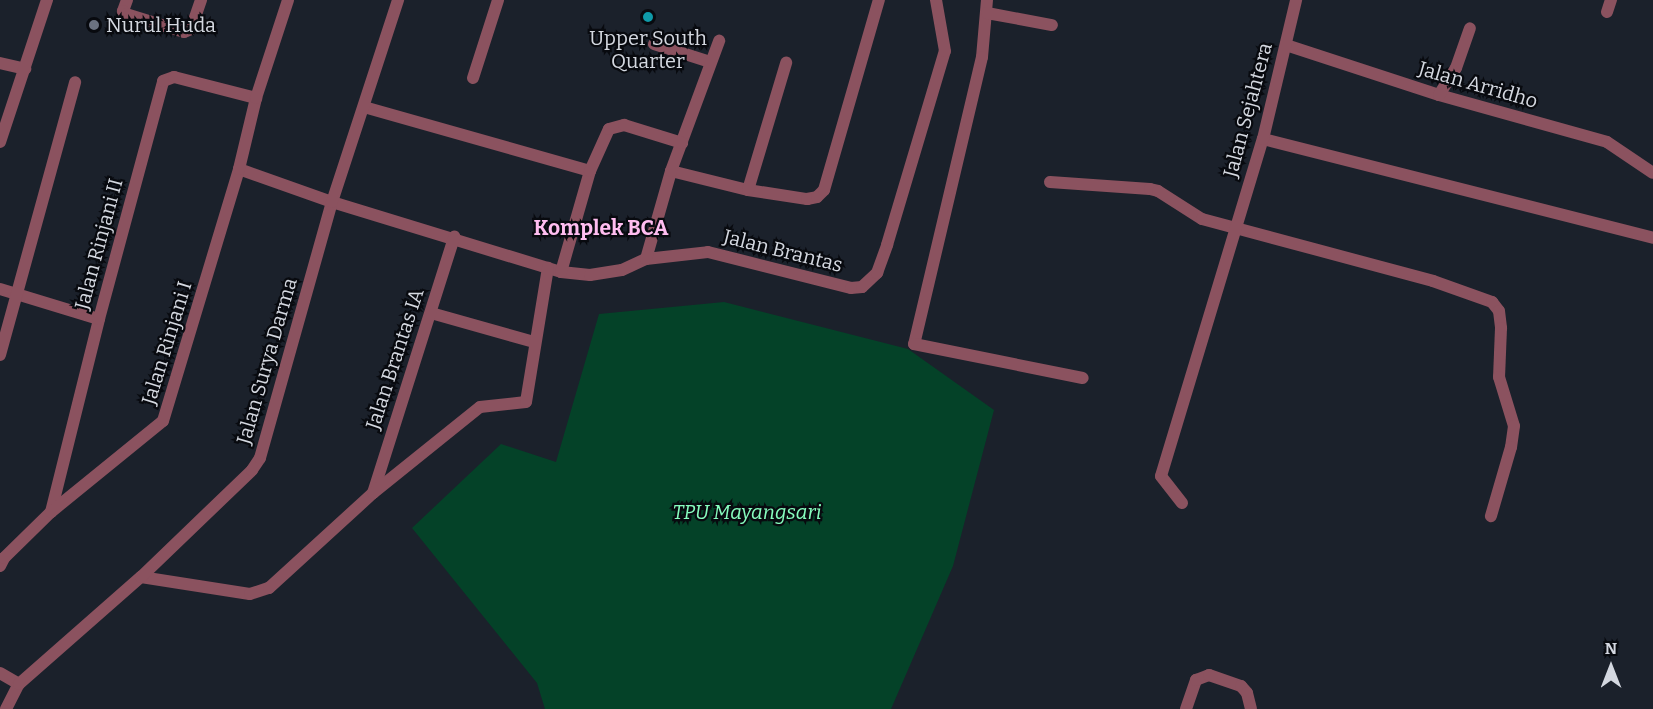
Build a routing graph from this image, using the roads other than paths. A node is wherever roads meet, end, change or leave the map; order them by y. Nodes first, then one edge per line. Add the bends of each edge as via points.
1 (46, 0) edge
2 (127, 0) edge
3 (201, 0) edge
4 (288, 0) edge
5 (398, 0) edge
6 (498, 0) edge
7 (879, 0) edge
8 (936, 0) edge
9 (987, 0) edge
10 (1296, 0) edge
11 (987, 13) junction
12 (1052, 25) dead end
13 (1470, 28) dead end
14 (719, 41) dead end
15 (654, 44) dead end
16 (1286, 45) junction
17 (710, 62) junction
18 (0, 63) edge
19 (786, 63) dead end
20 (25, 69) junction
21 (473, 78) dead end
22 (75, 82) dead end
23 (1439, 95) junction
24 (256, 98) junction
25 (364, 107) junction
26 (1, 137) edge
27 (1263, 139) junction
28 (682, 143) junction
29 (239, 169) junction
30 (590, 171) junction
31 (671, 171) junction
32 (1653, 173) edge
33 (1050, 182) dead end
34 (748, 190) junction
35 (333, 202) junction
36 (1236, 229) junction
37 (454, 237) junction
38 (1653, 238) edge
39 (646, 259) junction
40 (548, 268) junction
41 (561, 272) junction
42 (0, 289) edge
43 (18, 295) junction
44 (430, 313) junction
45 (99, 319) junction
46 (534, 342) junction
47 (0, 355) edge
48 (1083, 378) dead end
49 (373, 493) junction
50 (1182, 503) dead end
51 (51, 512) junction
52 (1491, 516) dead end
53 (1, 560) edge
54 (141, 577) junction
55 (0, 673) edge
56 (19, 684) junction
57 (6, 709) edge
58 (1186, 709) edge
59 (1251, 709) edge

1 - 20 street
2 - 3 street via 123,11 126,14 188,32
4 - 24 street, Jalan Rinjani I
5 - 25 street, Jalan Surya Darma
6 - 21 street
7 - 34 street via 824,190 807,199
8 - 39 street, Jalan Brantas via 945,51 887,245 870,282 852,288 708,252
9 - 11 street
10 - 16 street, Jalan Sejahtera
11 - 12 street
11 - 48 street via 982,57 914,344
13 - 23 street via 1456,68
14 - 17 street
15 - 17 street
16 - 23 street, Jalan Arridho
16 - 27 street, Jalan Sejahtera
17 - 28 street
18 - 20 street
19 - 34 street
20 - 26 street
22 - 43 street
23 - 32 street, Jalan Arridho via 1607,142
24 - 29 street, Jalan Rinjani I
24 - 45 street, Jalan Rinjani II via 174,77 163,81
25 - 30 street
25 - 35 street, Jalan Surya Darma
27 - 36 street, Jalan Sejahtera
27 - 38 street
28 - 30 street via 616,125 604,135
28 - 31 street
29 - 35 street
29 - 51 street, Jalan Rinjani I via 163,421
30 - 41 street
31 - 34 street
31 - 39 street
33 - 36 street via 1150,189 1202,219
35 - 37 street, Jalan Brantas
35 - 54 street, Jalan Surya Darma via 260,458
36 - 50 street, Jalan Sejahtera via 1161,476
36 - 52 street via 1432,281 1492,302 1499,311 1501,328 1499,377 1514,426
37 - 40 street, Jalan Brantas
37 - 44 street, Jalan Brantas IA
39 - 41 street, Jalan Brantas via 622,270 590,275
40 - 41 street, Jalan Brantas
40 - 46 street
42 - 43 street
43 - 45 street
43 - 47 street
44 - 46 street
44 - 49 street, Jalan Brantas IA
45 - 51 street, Jalan Rinjani II
46 - 49 street via 526,402 480,407
49 - 54 street via 269,588 250,594
51 - 53 street, Jalan Rinjani I
54 - 56 street, Jalan Surya Darma
55 - 56 street
56 - 57 street, Jalan Surya Darma
58 - 59 street via 1196,680 1209,675 1241,686

